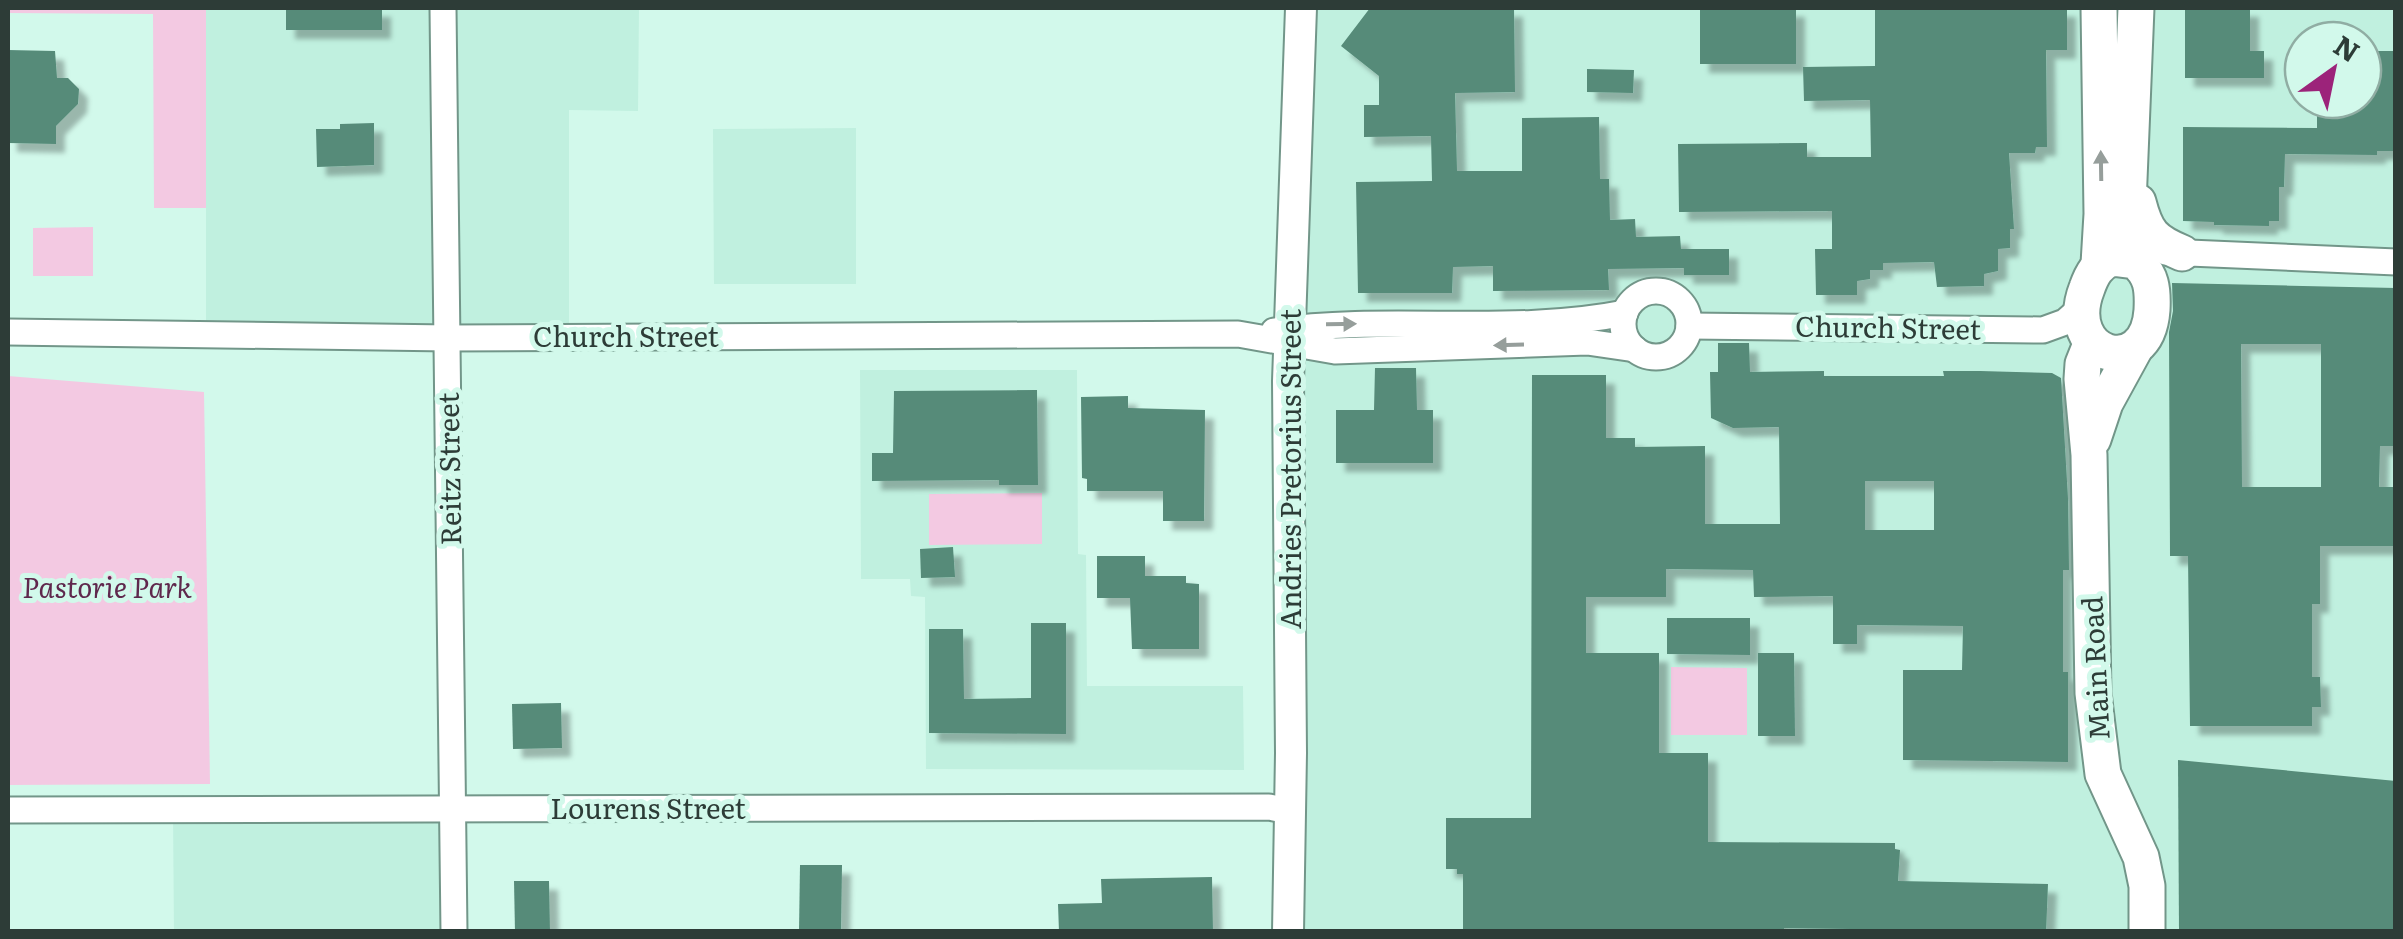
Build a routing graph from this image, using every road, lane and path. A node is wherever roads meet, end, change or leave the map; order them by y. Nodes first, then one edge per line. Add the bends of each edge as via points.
1 (443, 8) edge
2 (1300, 8) edge
3 (2098, 8) edge
4 (2136, 8) edge
5 (2132, 172) junction
6 (2197, 255) junction
7 (2396, 262) edge
8 (2130, 268) junction
9 (2081, 308) junction
10 (1626, 312) junction
11 (1689, 326) junction
12 (8, 332) edge
13 (1290, 336) junction
14 (449, 338) junction
15 (2091, 344) junction
16 (1635, 349) junction
17 (2134, 350) junction
18 (2090, 455) junction
19 (8, 810) edge
20 (453, 810) junction
21 (1289, 811) junction
22 (454, 932) edge
23 (1288, 932) edge
24 (2146, 932) edge

1 - 14 street, Reitz Street
2 - 13 street, Andries Pretorius Street
8 -> 3 main road via 2102,214
4 - 5 main road
5 - 6 main road via 2147,229 2158,242
5 - 8 main road
6 - 7 street
6 - 8 street via 2152,254
8 - 9 main road via 2091,277
8 - 17 main road via 2151,320
9 - 11 street, Church Street via 2043,330
9 - 15 main road
10 - 11 street, Church Street via 1643,294 1663,292 1680,302
13 -> 10 street, Church Street via 1328,324 1556,323
10 - 16 street via 1624,332
11 - 16 street, Church Street via 1672,353 1654,357
12 - 14 street, Church Street
13 - 14 street, Church Street
16 -> 13 street, Church Street via 1587,342 1335,351
13 - 21 street, Andries Pretorius Street
14 - 20 street, Reitz Street
15 - 17 main road via 2112,353
15 - 18 main road, Main Road via 2082,379
17 - 18 main road, Main Road via 2100,416
18 - 24 main road, Main Road via 2098,742 2103,774 2141,858
19 - 20 street, Lourens Street
20 - 21 street, Lourens Street
20 - 22 street, Reitz Street
21 - 23 street, Andries Pretorius Street

